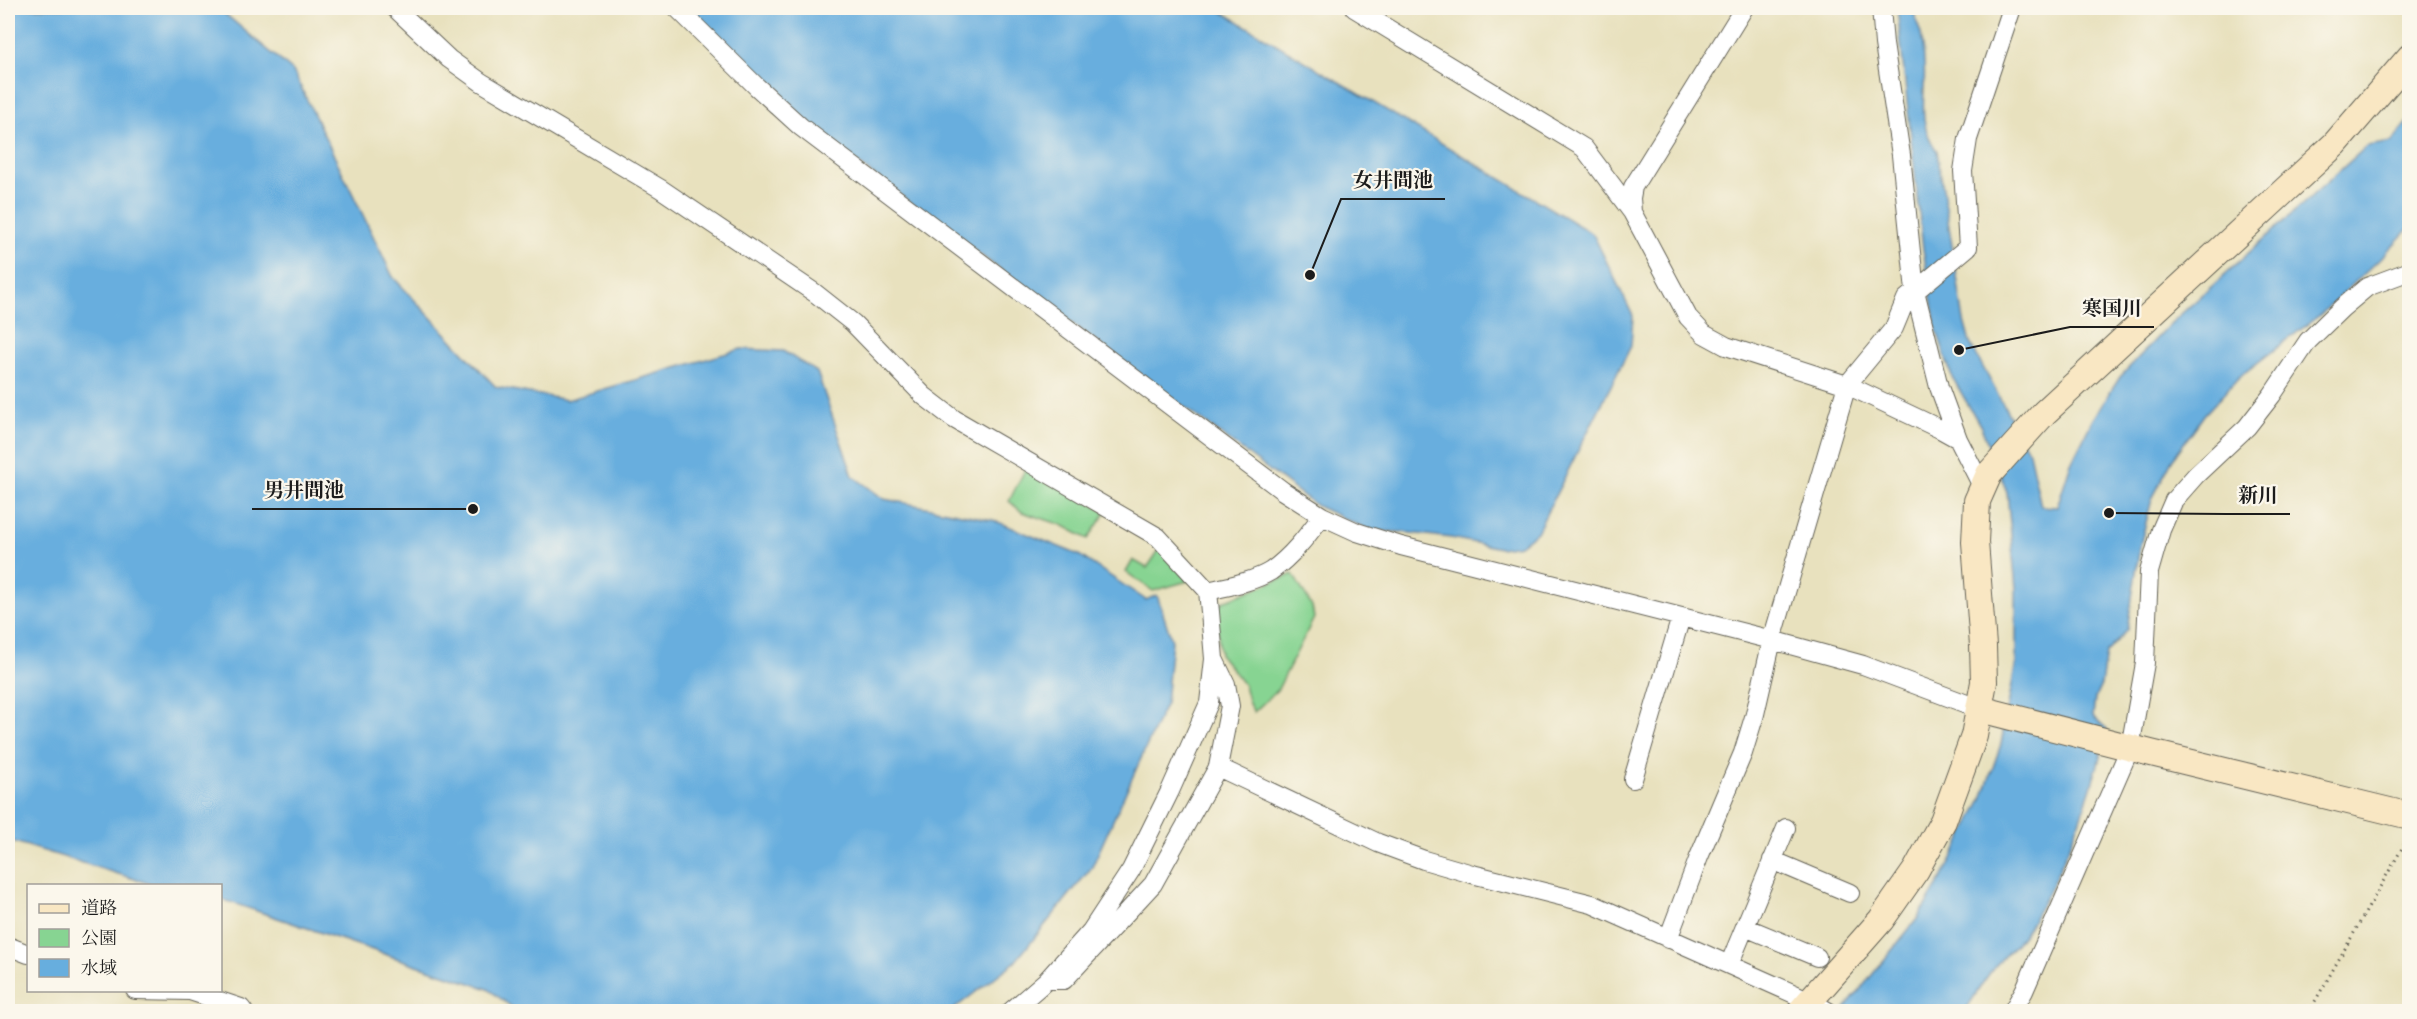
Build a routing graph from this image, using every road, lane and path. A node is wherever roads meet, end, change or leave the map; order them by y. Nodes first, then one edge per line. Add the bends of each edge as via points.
1 (395, 8) edge
2 (677, 8) edge
3 (1354, 8) edge
4 (1744, 8) edge
5 (1881, 8) edge
6 (2012, 8) edge
7 (2409, 57) edge
8 (1632, 212) junction
9 (2409, 271) edge
10 (1919, 288) junction
11 (1847, 385) junction
12 (1958, 439) junction
13 (1986, 481) junction
14 (1322, 516) junction
15 (1208, 591) junction
16 (1682, 616) junction
17 (1772, 640) junction
18 (1214, 659) junction
19 (1986, 710) junction
20 (2123, 746) junction
21 (1218, 767) junction
22 (1633, 779) dead end
23 (2409, 816) edge
24 (1786, 828) dead end
25 (2409, 835) edge
26 (1772, 860) junction
27 (1850, 893) dead end
28 (1745, 927) junction
29 (1668, 939) junction
30 (8, 946) edge
31 (27, 954) edge
32 (1817, 957) dead end
33 (1729, 965) junction
34 (1047, 980) junction
35 (193, 992) edge
36 (1815, 1007) edge
37 (244, 1011) edge
38 (1010, 1011) edge
39 (2012, 1011) edge
40 (2309, 1011) edge

1 - 15 street via 449,59 481,82 661,189 815,293 853,323 924,396 954,419 1158,537
2 - 14 street via 801,127 1282,491
3 - 8 street via 1584,148
4 - 8 street via 1633,187
5 - 10 street
6 - 10 street via 1968,139 1963,171 1968,247
7 - 13 street via 2335,144 2022,435
8 - 11 street via 1688,317 1704,334 1726,346
9 - 20 street via 2367,287 2308,341 2247,428 2174,500 2149,572 2145,663
10 - 11 street via 1906,299 1894,328
10 - 12 street via 1938,387
11 - 12 street
11 - 17 street
12 - 13 street
13 - 19 street via 1977,501 1975,542
14 - 15 street via 1300,545 1270,572
14 - 16 street via 1401,546
15 - 18 street
16 - 17 street
16 - 22 street
17 - 19 street via 1863,665
17 - 29 street via 1743,753
18 - 21 street via 1226,684 1230,706
18 - 34 street via 1209,703 1131,870 1091,931
19 - 20 street
19 - 36 street via 1943,821 1916,870
20 - 23 street
20 - 39 street via 2029,981
21 - 29 street via 1378,843 1462,871 1592,904
21 - 34 street via 1153,884 1064,980
24 - 26 street
25 - 40 path
26 - 27 street
26 - 28 street
28 - 32 street
28 - 33 street
29 - 33 street
30 - 31 street
33 - 36 street
34 - 38 street
35 - 37 street

